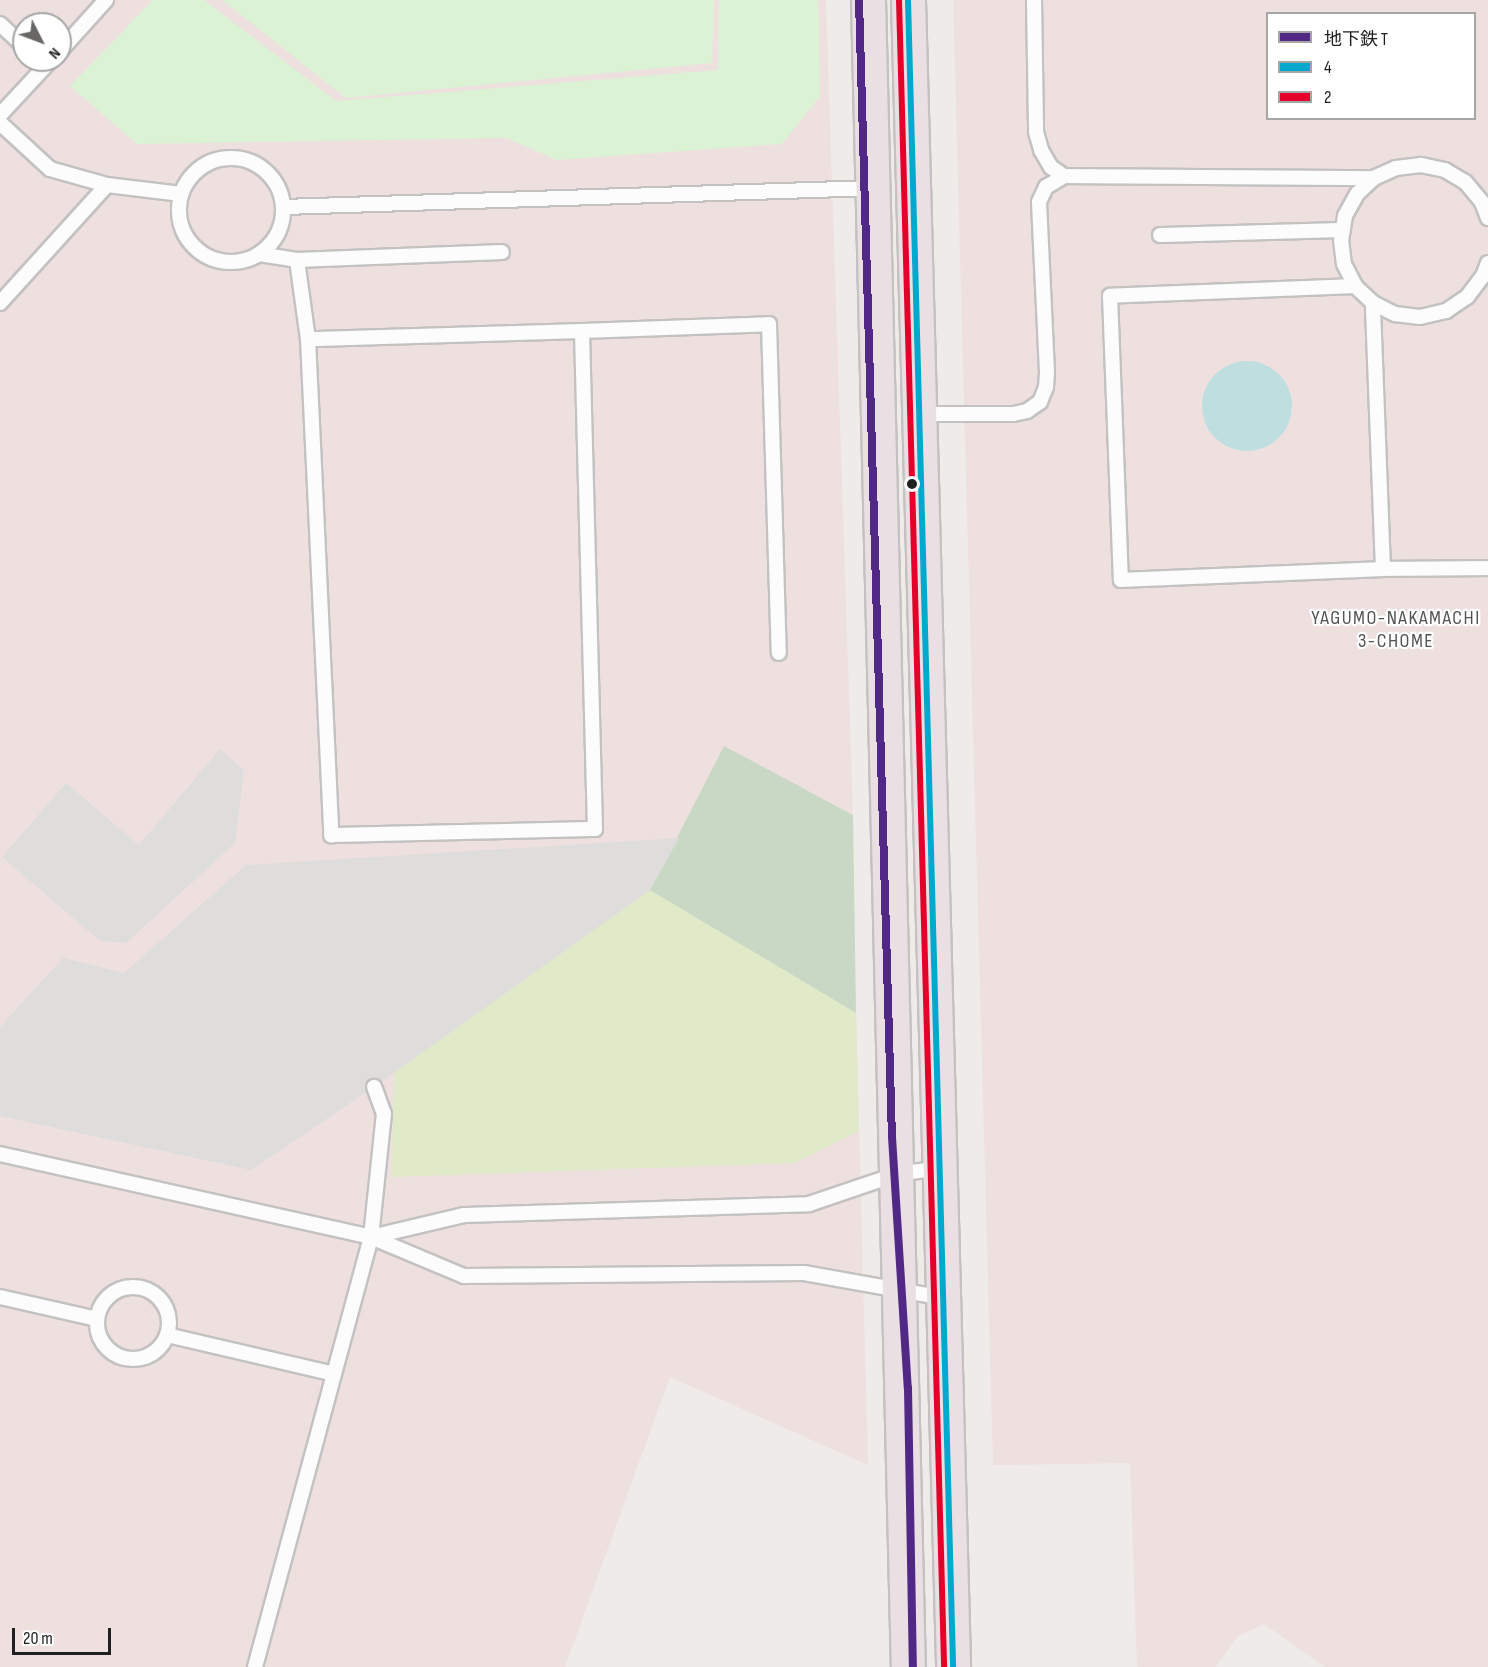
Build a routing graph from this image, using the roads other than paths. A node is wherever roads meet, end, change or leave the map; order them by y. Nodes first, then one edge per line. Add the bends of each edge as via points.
1 (106, 0) edge
2 (868, 0) edge
3 (908, 0) edge
4 (1034, 0) edge
5 (0, 24) edge
6 (12, 35) edge
7 (72, 38) edge
8 (37, 72) edge
9 (0, 115) edge
10 (0, 123) edge
11 (1064, 176) junction
12 (1374, 178) junction
13 (107, 185) junction
14 (873, 188) junction
15 (181, 194) junction
16 (284, 207) junction
17 (1488, 218) edge
18 (1342, 230) junction
19 (1160, 235) dead end
20 (502, 252) dead end
21 (259, 254) junction
22 (297, 260) junction
23 (1486, 273) edge
24 (1355, 286) junction
25 (0, 303) edge
26 (1373, 303) junction
27 (582, 331) junction
28 (308, 339) junction
29 (918, 414) junction
30 (1488, 568) edge
31 (1383, 569) junction
32 (779, 653) dead end
33 (374, 1087) dead end
34 (0, 1154) edge
35 (941, 1168) junction
36 (897, 1174) junction
37 (371, 1237) junction
38 (897, 1288) junction
39 (0, 1297) edge
40 (945, 1298) junction
41 (97, 1319) junction
42 (167, 1335) junction
43 (334, 1374) junction
44 (255, 1667) edge
45 (908, 1667) edge
46 (953, 1667) edge

1 - 7 lane
2 - 14 highway
3 - 29 highway
4 - 11 lane via 1036,132 1051,167
5 - 6 lane
8 - 9 lane
10 - 13 lane via 50,169
11 - 12 lane
11 - 29 lane via 1046,187 1039,202 1047,372 1040,402 1013,414
12 - 17 lane via 1412,166 1445,170 1465,182 1482,202
12 - 18 lane via 1356,195
13 - 15 lane
13 - 25 lane
14 - 16 lane
14 - 36 highway
15 - 16 lane via 188,179 214,160 246,159 273,178
15 - 21 lane via 182,230 192,245 224,262 242,261
16 - 21 lane via 281,226
18 - 19 lane
18 - 24 lane via 1344,264
20 - 22 lane
21 - 22 lane
22 - 28 lane
23 - 26 lane via 1467,297 1446,311 1420,317 1395,314
24 - 26 lane
24 - 31 lane via 1110,296 1121,580
26 - 31 lane
27 - 28 lane
27 - 28 lane via 595,829 331,835
27 - 32 lane via 769,324
29 - 35 highway
30 - 31 lane
33 - 37 lane via 384,1114
34 - 37 lane
35 - 36 lane
35 - 40 highway
36 - 37 lane via 809,1204 464,1215
36 - 38 highway
37 - 38 lane via 464,1276 804,1273
37 - 43 lane
38 - 40 lane
38 - 45 highway
39 - 41 lane
40 - 46 highway
41 - 42 lane via 101,1342 109,1351 130,1360 153,1353
41 - 42 lane via 107,1297 117,1290 141,1287 162,1300 167,1311
42 - 43 lane
43 - 44 lane

